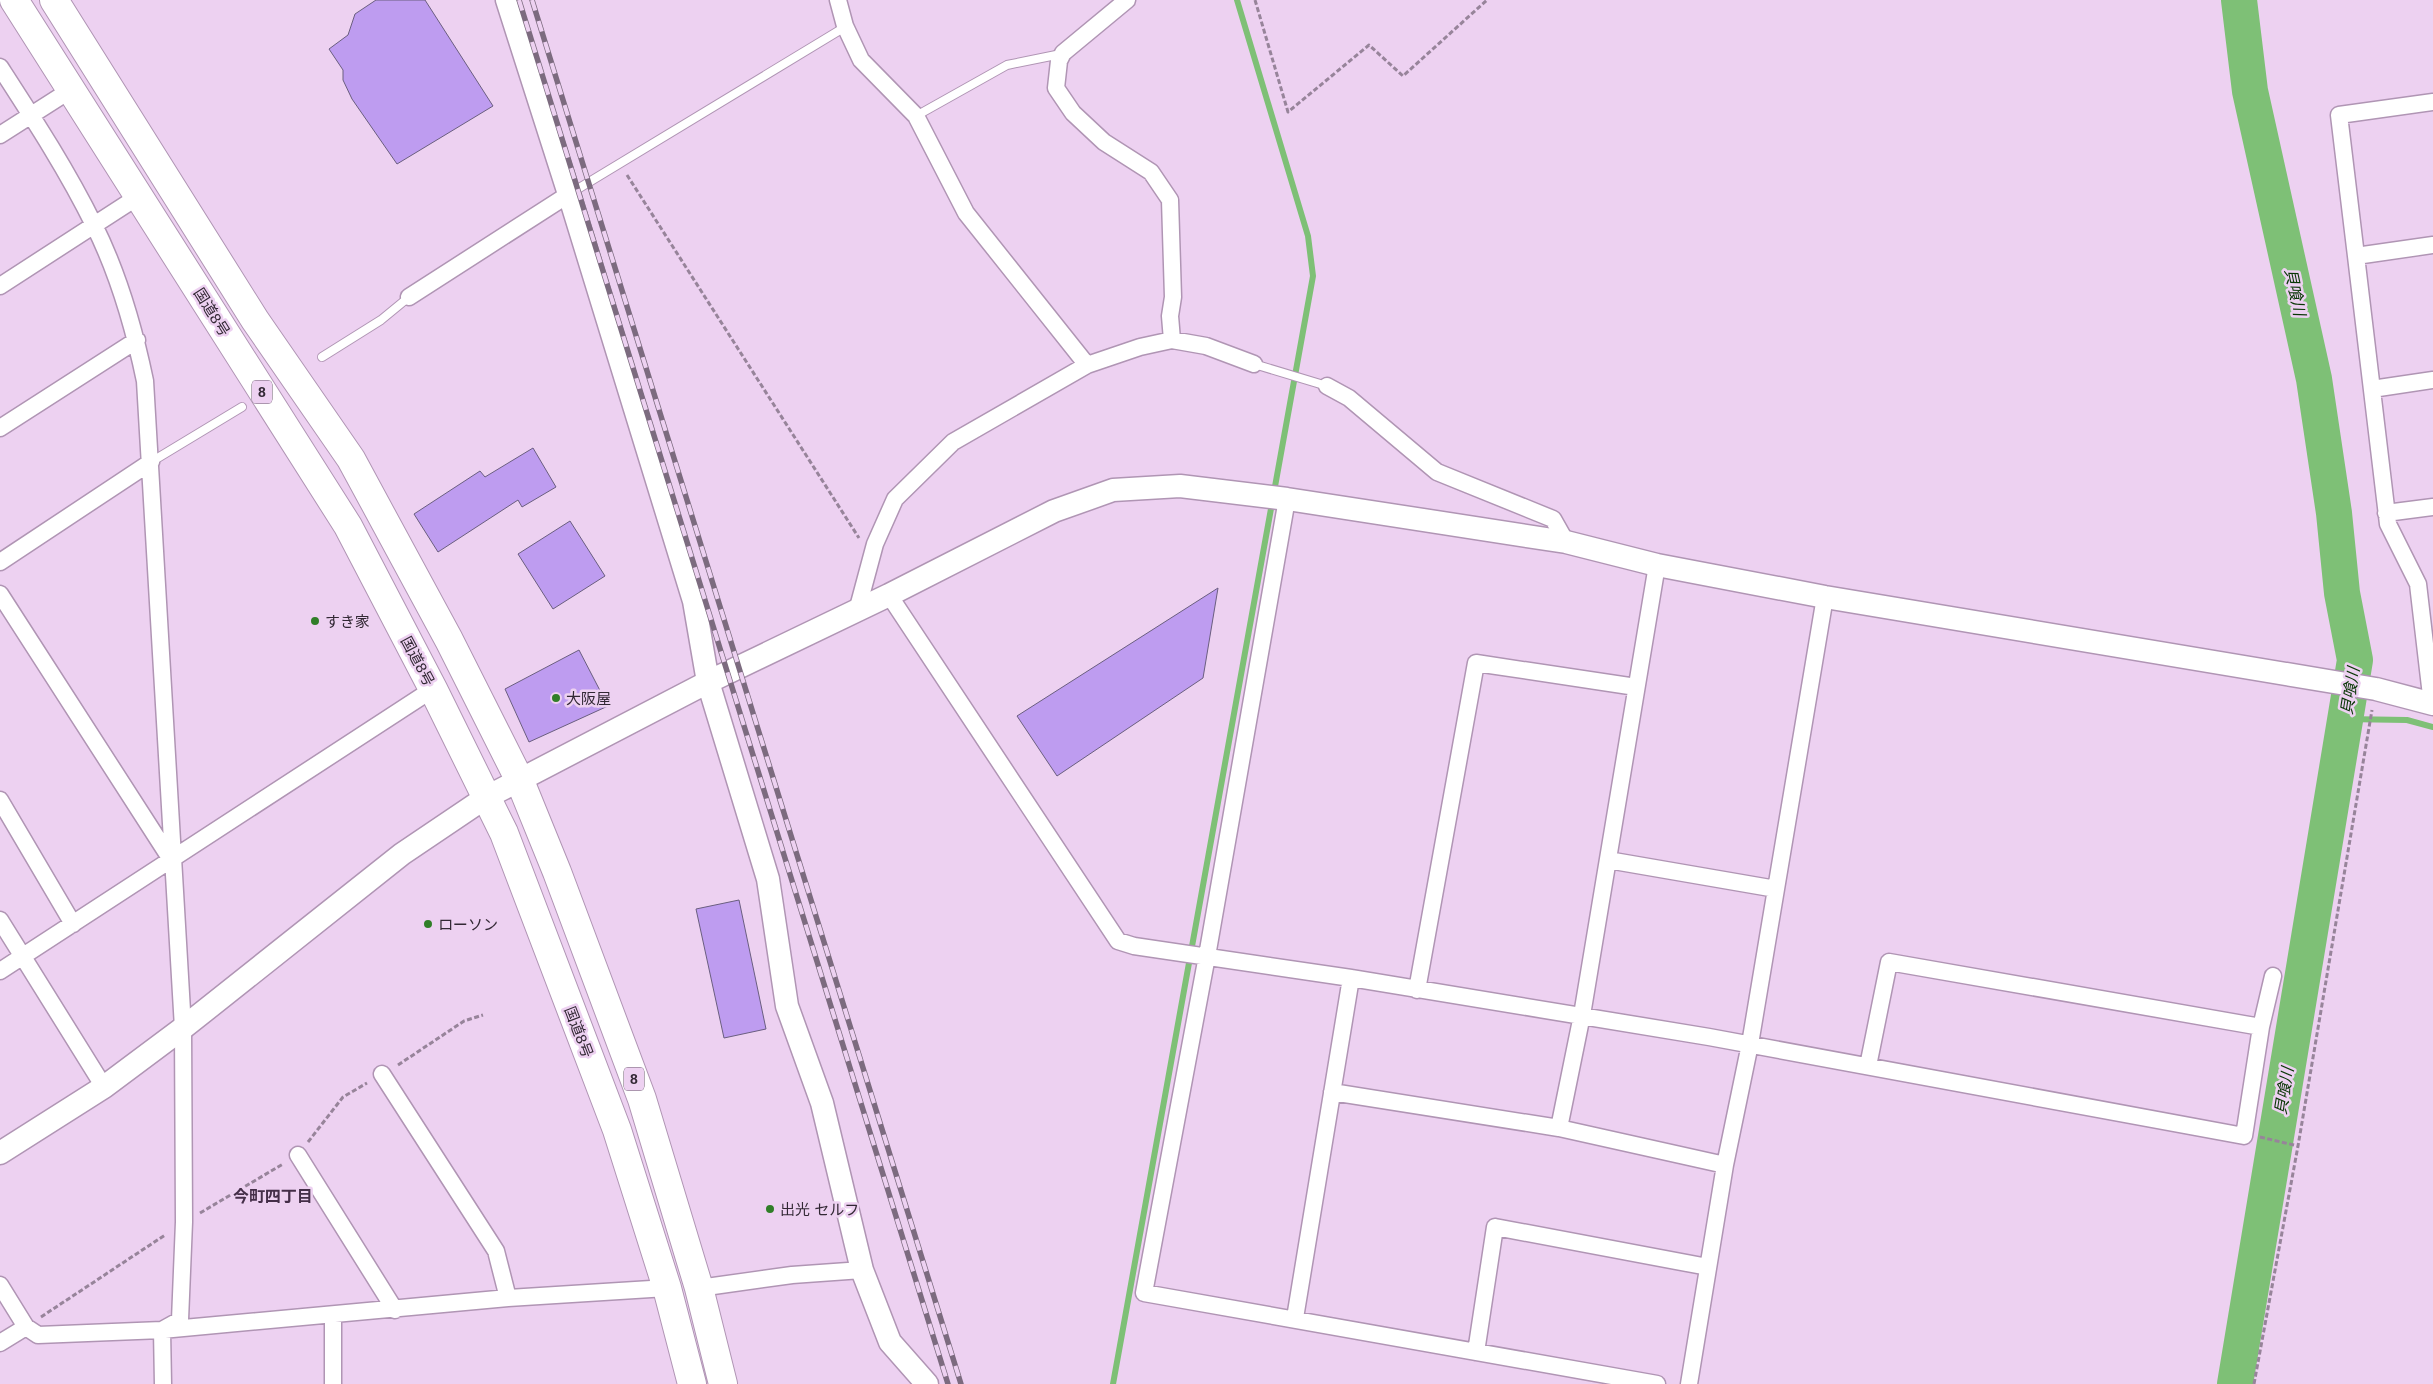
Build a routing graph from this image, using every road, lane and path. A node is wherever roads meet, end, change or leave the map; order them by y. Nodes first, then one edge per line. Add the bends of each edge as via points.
1 (14, 0) edge
2 (54, 0) edge
3 (507, 0) edge
4 (838, 0) edge
5 (1127, 0) edge
6 (1255, 0) edge
7 (1487, 0) edge
8 (845, 26) junction
9 (1063, 53) junction
10 (0, 67) edge
11 (72, 89) junction
12 (2433, 102) edge
13 (31, 115) junction
14 (916, 116) junction
15 (0, 135) edge
16 (620, 164) junction
17 (139, 196) junction
18 (566, 196) junction
19 (94, 225) junction
20 (2433, 244) edge
21 (2356, 256) junction
22 (0, 286) edge
23 (409, 297) joint
24 (137, 340) junction
25 (1172, 340) junction
26 (322, 357) dead end
27 (1254, 364) joint
28 (1087, 365) junction
29 (2433, 380) edge
30 (1327, 386) joint
31 (2372, 389) junction
32 (242, 407) dead end
33 (0, 428) edge
34 (151, 462) junction
35 (1287, 499) junction
36 (2433, 507) edge
37 (2386, 513) junction
38 (1566, 542) junction
39 (871, 557) junction
40 (0, 562) edge
41 (1657, 565) junction
42 (2426, 584) edge
43 (0, 594) edge
44 (889, 595) junction
45 (1825, 597) junction
46 (857, 611) junction
47 (708, 682) junction
48 (1636, 687) junction
49 (433, 689) junction
50 (2376, 689) junction
51 (2433, 704) edge
52 (520, 782) junction
53 (486, 798) junction
54 (0, 800) edge
55 (172, 860) junction
56 (1608, 860) junction
57 (1776, 890) junction
58 (0, 920) edge
59 (73, 924) junction
60 (23, 956) junction
61 (1207, 956) junction
62 (0, 971) edge
63 (2273, 976) dead end
64 (1351, 978) junction
65 (1417, 990) junction
66 (482, 1014) dead end
67 (1582, 1015) junction
68 (2261, 1027) junction
69 (183, 1028) junction
70 (1750, 1044) junction
71 (1868, 1066) junction
72 (382, 1074) junction
73 (104, 1087) junction
74 (1332, 1092) junction
75 (1559, 1128) junction
76 (2256, 1137) dead end
77 (2298, 1146) junction
78 (0, 1153) edge
79 (298, 1155) junction
80 (1725, 1165) junction
81 (184, 1222) junction
82 (1708, 1268) junction
83 (862, 1270) junction
84 (0, 1285) edge
85 (667, 1288) junction
86 (699, 1288) junction
87 (508, 1298) junction
88 (395, 1310) junction
89 (333, 1316) junction
90 (1295, 1318) junction
91 (26, 1327) junction
92 (162, 1330) junction
93 (0, 1343) edge
94 (1476, 1352) junction
95 (163, 1384) edge
96 (333, 1384) edge
97 (692, 1384) edge
98 (724, 1384) edge
99 (927, 1384) edge
100 (1657, 1384) edge
101 (1689, 1384) edge
102 (2254, 1384) edge

1 - 11 highway, 国道8号 / 8
2 - 52 highway, 8 via 255,320 351,459 449,640
3 - 18 street
4 - 8 street
5 - 9 street
6 - 7 path via 1288,112 1369,45 1403,76
8 - 14 street via 861,60
8 - 16 lane
9 - 14 lane via 1007,65
9 - 25 street via 1056,88 1104,142 1151,172 1170,200
10 - 13 street
11 - 13 street
11 - 17 highway, 国道8号 / 8
12 - 21 street via 2339,115
13 - 15 street
13 - 19 street
14 - 28 street via 966,214
16 - 18 lane
16 - 39 path
17 - 19 street
17 - 49 highway, 国道8号 / 8 via 348,526
18 - 23 street
18 - 47 street via 694,600
19 - 22 street
19 - 24 street
20 - 21 street
21 - 31 street
23 - 26 lane via 381,320
24 - 33 street
24 - 34 street via 145,381
25 - 27 street via 1206,346
25 - 28 street
27 - 30 lane
28 - 39 street via 952,442 896,499
29 - 31 street
30 - 38 street via 1349,398 1437,472 1553,519
31 - 37 street
32 - 34 lane
34 - 40 street
34 - 55 street
35 - 38 street
35 - 44 street via 1180,486 1113,490 1054,511
35 - 61 street
36 - 37 street
37 - 42 street via 2388,524
38 - 41 street
39 - 46 street
41 - 45 street
41 - 48 street
42 - 51 street
43 - 55 street
44 - 46 street
44 - 61 street via 1118,941
45 - 50 street
45 - 57 street
46 - 47 street
47 - 52 street
47 - 83 street via 768,879 786,1006 822,1103
48 - 56 street
48 - 65 street via 1476,663
49 - 53 highway, 国道8号 / 8
49 - 55 street
50 - 51 street
50 - 77 path
52 - 53 street
52 - 86 highway, 8 via 642,1099
53 - 69 street via 402,854
53 - 85 highway, 国道8号 / 8 via 504,833 617,1130
54 - 59 street
55 - 59 street
55 - 69 street
56 - 57 street
56 - 67 street
57 - 70 street
58 - 60 street
59 - 60 street
60 - 62 street
60 - 73 street
61 - 64 street
61 - 90 street via 1144,1293
63 - 68 street
64 - 65 street
64 - 74 street
65 - 67 street
66 - 72 path via 464,1021
67 - 70 street
67 - 75 street
68 - 71 street via 1889,962
68 - 71 street via 2244,1136
69 - 73 street
69 - 81 street
70 - 71 street
70 - 80 street
72 - 79 path via 343,1097
72 - 87 street via 496,1251
73 - 78 street
74 - 75 street
74 - 90 street
75 - 80 street
76 - 77 path
77 - 102 path
79 - 81 path
79 - 88 street
80 - 82 street
81 - 91 path
81 - 92 street via 180,1320
82 - 94 street via 1495,1227
82 - 101 street
83 - 86 street via 792,1275
83 - 99 street via 890,1342
84 - 91 street
85 - 87 street
85 - 97 highway, 国道8号 / 8
86 - 98 highway, 8
87 - 88 street
88 - 89 street
89 - 92 street
89 - 96 street
90 - 94 street
91 - 92 street via 38,1335
91 - 93 street
92 - 95 street
94 - 100 street

